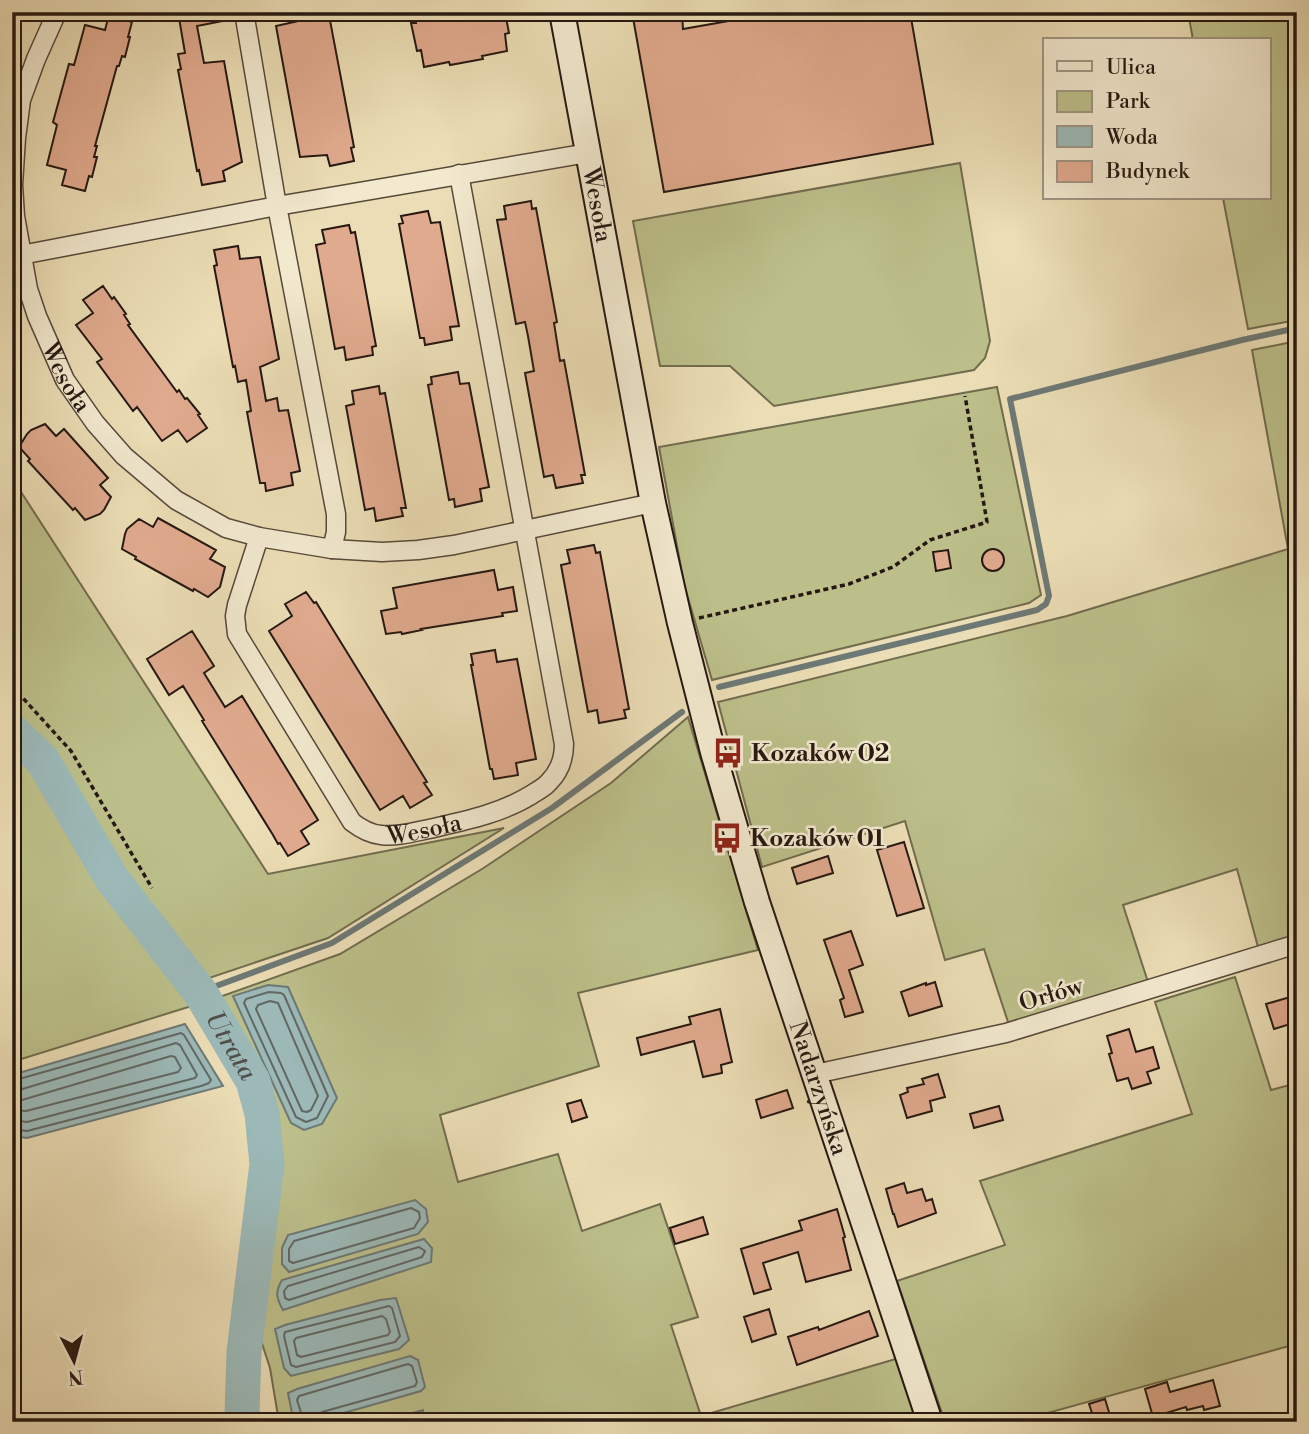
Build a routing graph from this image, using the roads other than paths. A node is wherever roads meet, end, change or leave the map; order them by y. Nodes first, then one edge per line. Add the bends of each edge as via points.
1 (57, 12) edge
2 (244, 12) edge
3 (562, 12) edge
4 (17, 99) edge
5 (588, 153) junction
6 (459, 174) junction
7 (277, 206) junction
8 (21, 255) junction
9 (653, 503) junction
10 (525, 529) junction
11 (259, 537) junction
12 (332, 549) junction
13 (713, 752) joint
14 (1297, 944) edge
15 (815, 1074) junction
16 (930, 1422) edge

1 - 4 street, Wesoła
2 - 7 street
3 - 5 street, Wesoła
4 - 8 street, Wesoła via 13,185
5 - 6 street, Wesoła
5 - 9 street, Wesoła
6 - 7 street, Wesoła
6 - 10 street, Wesoła
7 - 8 street, Wesoła
7 - 12 street via 336,514
8 - 11 street, Wesoła via 37,316 59,367 95,423 124,456 176,500 226,528
9 - 10 street, Wesoła
9 - 13 street, Wesoła
10 - 11 street, Wesoła via 564,757 547,785 501,810 384,836 352,822 237,634 237,605
10 - 12 street, Wesoła via 418,550
11 - 12 street, Wesoła
13 - 15 street, Nadarzyńska
14 - 15 street, Orłów via 1006,1033
15 - 16 street, Nadarzyńska

